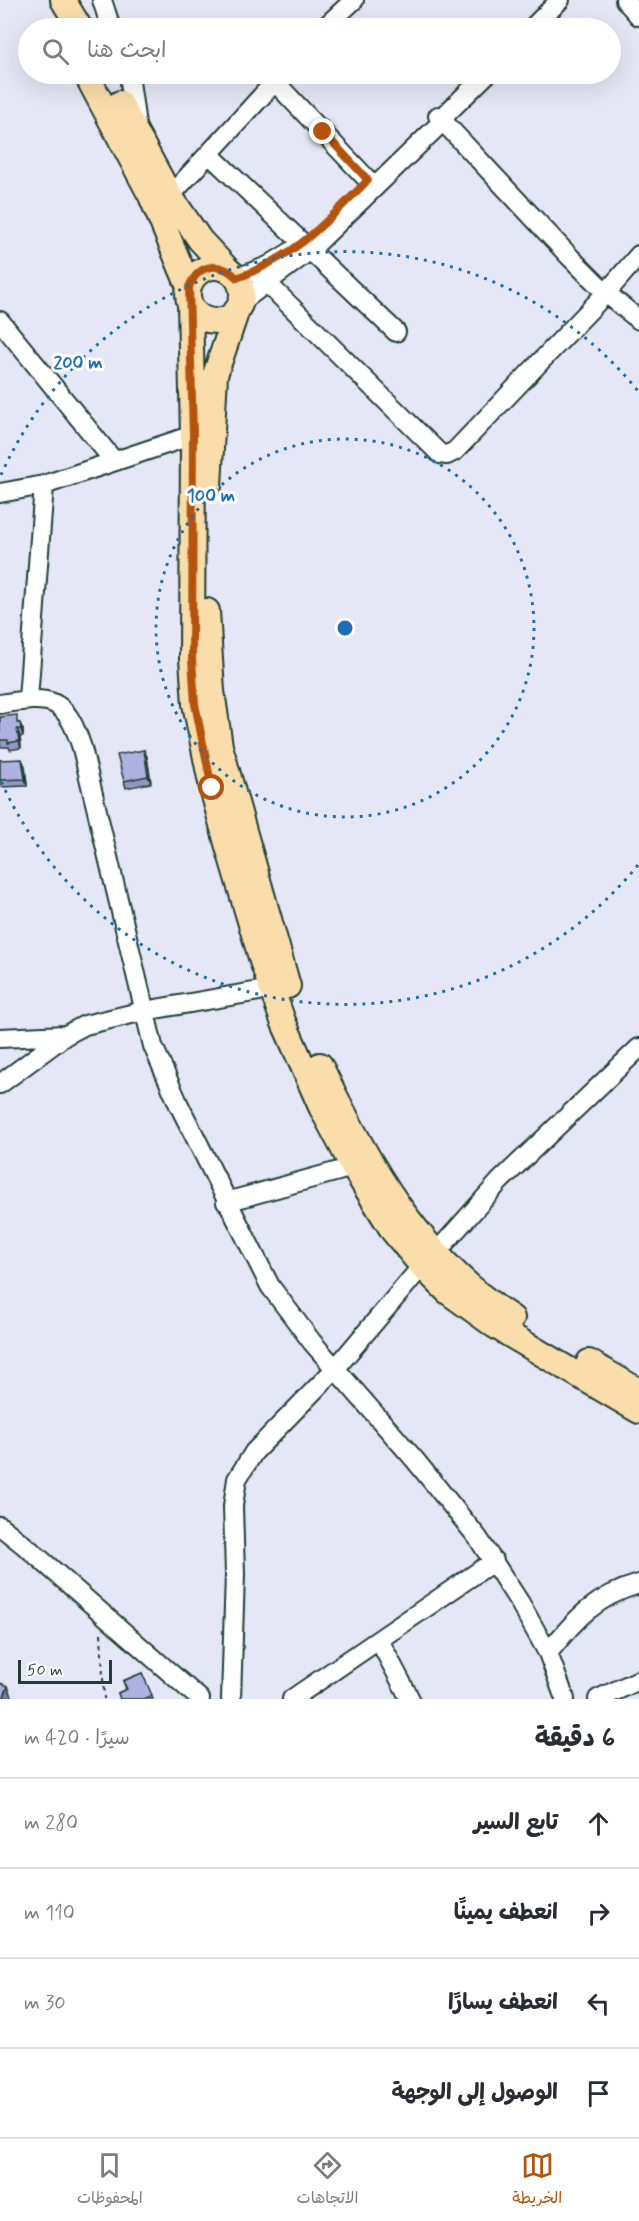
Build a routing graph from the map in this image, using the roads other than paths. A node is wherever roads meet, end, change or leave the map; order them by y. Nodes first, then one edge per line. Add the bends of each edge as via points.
1 (45, 0) edge
2 (63, 0) edge
3 (102, 0) edge
4 (354, 0) edge
5 (560, 0) edge
6 (625, 0) edge
7 (639, 16) edge
8 (55, 18) edge
9 (74, 18) edge
10 (108, 18) edge
11 (335, 18) edge
12 (542, 18) edge
13 (91, 84) edge
14 (110, 84) edge
15 (130, 84) edge
16 (273, 84) edge
17 (284, 84) edge
18 (477, 84) edge
19 (443, 116) junction
20 (137, 132) junction
21 (209, 154) junction
22 (368, 180) junction
23 (170, 196) junction
24 (306, 248) junction
25 (639, 255) edge
26 (233, 274) junction
27 (268, 284) junction
28 (606, 293) junction
29 (190, 296) junction
30 (239, 306) junction
31 (639, 320) edge
32 (0, 321) edge
33 (396, 332) dead end
34 (193, 435) junction
35 (114, 461) junction
36 (44, 484) junction
37 (0, 493) edge
38 (28, 699) junction
39 (0, 704) edge
40 (271, 989) junction
41 (144, 1011) junction
42 (66, 1035) junction
43 (0, 1038) edge
44 (639, 1048) edge
45 (0, 1084) edge
46 (353, 1167) junction
47 (226, 1202) junction
48 (428, 1260) junction
49 (334, 1369) junction
50 (639, 1390) edge
51 (639, 1411) edge
52 (0, 1526) edge
53 (494, 1562) junction
54 (639, 1584) edge
55 (379, 1640) junction
56 (548, 1653) junction
57 (639, 1680) edge
58 (200, 1699) edge
59 (231, 1699) edge
60 (292, 1699) edge
61 (411, 1699) edge
62 (565, 1699) edge
63 (598, 1699) edge

1 - 8 main road
2 - 9 main road
3 - 10 street
4 - 11 street
5 - 12 street
6 - 7 street
13 - 29 main road via 151,196
14 - 20 main road
15 - 20 street
16 - 21 street
17 - 22 street
18 - 19 street
19 - 22 street
19 - 24 street
19 - 28 street
20 - 23 main road
21 - 23 street
21 - 24 street
22 - 24 street
23 - 26 main road via 200,240
24 - 26 street via 268,266
24 - 27 street
24 - 33 street
25 - 28 street
26 - 29 main road via 208,268 196,275
26 - 30 main road via 242,294
27 - 28 street via 440,454 447,455
27 - 30 street
28 - 31 street
29 - 30 main road via 200,316 215,320 224,319
29 - 34 main road
30 - 48 main road via 215,375 209,457 207,610 220,746 281,966 312,1047 342,1111
32 - 35 street
34 - 35 street
34 - 40 main road via 195,704 215,798
35 - 36 street
36 - 37 street
36 - 38 street
38 - 39 street
38 - 41 street via 54,703 72,720
40 - 41 street
40 - 46 main road via 317,1097
41 - 42 street via 85,1024
41 - 47 street via 159,1063
42 - 43 street
42 - 45 street
44 - 48 street via 500,1181
46 - 47 street
46 - 48 main road via 393,1231
47 - 49 street via 278,1298
48 - 49 street
48 - 50 main road via 527,1328
48 - 51 main road via 448,1292 495,1326
49 - 53 street via 437,1486
49 - 59 street via 254,1452 235,1487
52 - 58 street
53 - 55 street
53 - 56 street
54 - 56 street via 593,1604
55 - 60 street
55 - 61 street
56 - 62 street
57 - 63 street

